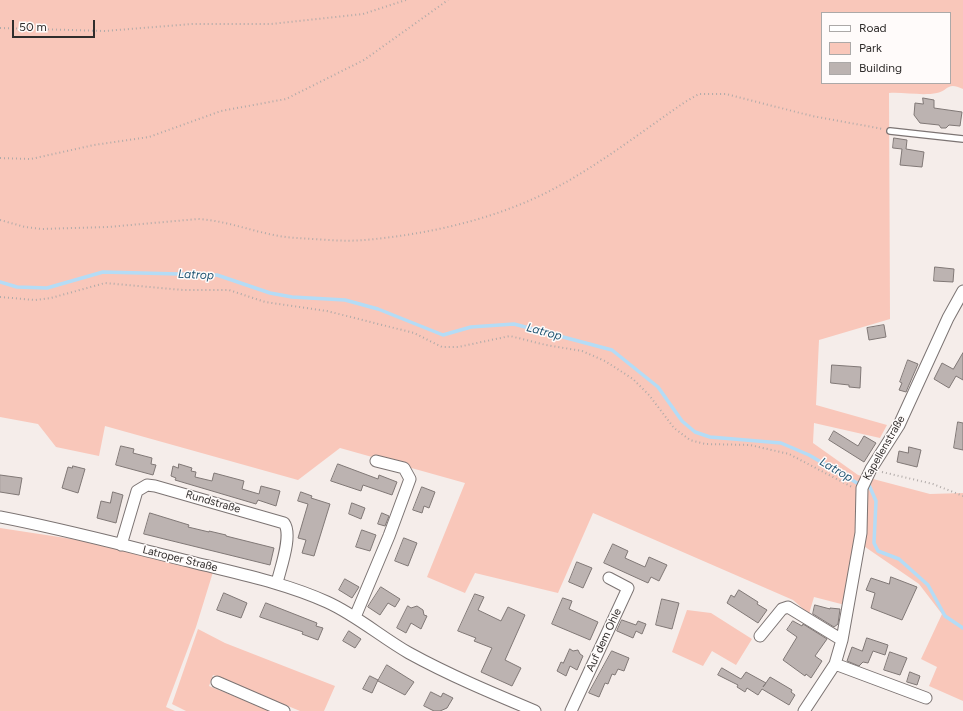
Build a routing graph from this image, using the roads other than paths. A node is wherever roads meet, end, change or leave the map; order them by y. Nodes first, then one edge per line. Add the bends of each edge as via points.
1 (890, 131) road end
2 (963, 139) edge
3 (963, 291) edge
4 (376, 461) dead end
5 (0, 517) edge
6 (121, 545) junction
7 (609, 578) dead end
8 (276, 583) junction
9 (355, 617) junction
10 (760, 636) dead end
11 (842, 640) junction
12 (835, 664) junction
13 (217, 682) dead end
14 (926, 698) dead end
15 (284, 711) edge
16 (535, 711) edge
17 (571, 711) edge
18 (804, 711) edge

1 - 2 lane
3 - 11 street, Kapellenstraße via 899,426 870,472 862,490 861,533
4 - 9 street via 404,468 410,479
5 - 6 street, Latroper Straße
6 - 8 street, Latroper Straße
6 - 8 street, Rundstraße via 137,491 147,485 155,486 284,523 288,532
7 - 17 street, Auf dem Ohle via 628,588
8 - 9 street, Latroper Straße via 328,602
9 - 16 street, Latroper Straße via 414,655 452,675
10 - 11 street via 782,609 788,607
11 - 12 street, Kapellenstraße
12 - 14 street
12 - 18 street, Kapellenstraße
13 - 15 street

